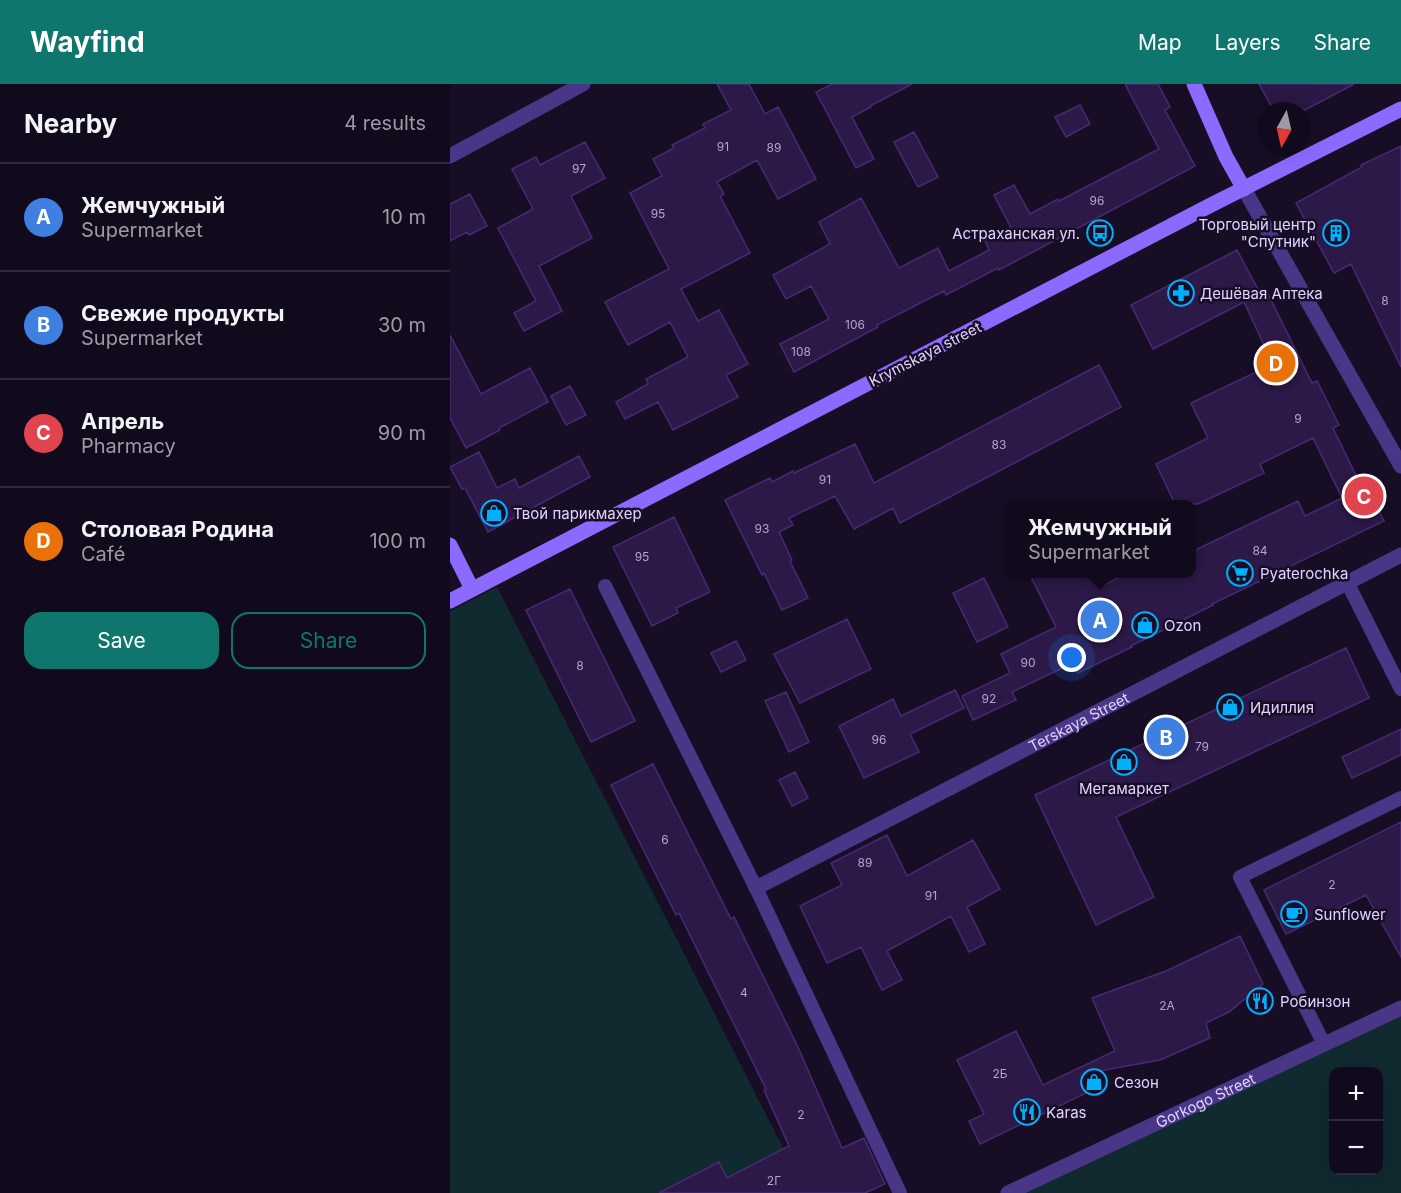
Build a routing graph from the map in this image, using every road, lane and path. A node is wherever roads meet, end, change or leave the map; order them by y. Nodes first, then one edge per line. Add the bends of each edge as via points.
1 (583, 84) edge
2 (1194, 84) edge
3 (1401, 109) edge
4 (450, 156) edge
5 (1244, 189) junction
6 (1401, 466) edge
7 (450, 545) edge
8 (1401, 555) edge
9 (1347, 582) junction
10 (606, 585) dead end
11 (472, 589) junction
12 (450, 601) edge
13 (1401, 689) edge
14 (1401, 798) edge
15 (756, 888) junction
16 (1401, 1008) edge
17 (1324, 1044) junction
18 (900, 1193) edge
19 (1008, 1193) edge

1 - 4 street
2 - 5 street
3 - 5 street, Krymskaya street
5 - 6 street
5 - 11 street, Krymskaya street
7 - 11 street
8 - 9 street, Terskaya Street
9 - 13 lane
9 - 15 street, Terskaya Street
10 - 15 lane
11 - 12 street, Krymskaya street
14 - 17 lane via 1239,877
15 - 18 lane
16 - 17 street, Gorkogo Street
17 - 19 street, Gorkogo Street

